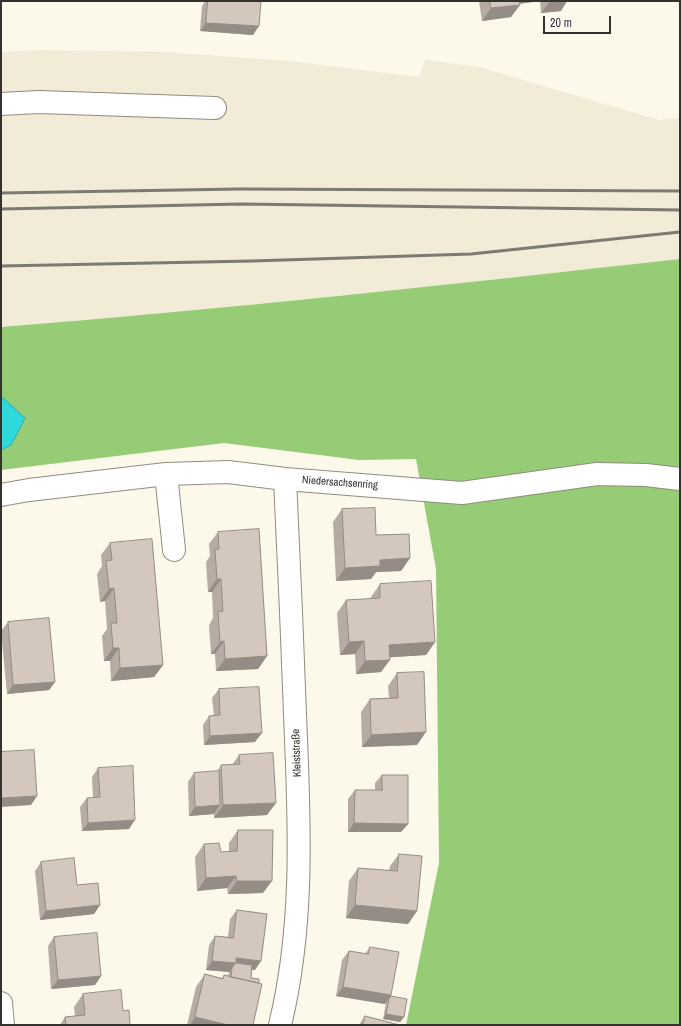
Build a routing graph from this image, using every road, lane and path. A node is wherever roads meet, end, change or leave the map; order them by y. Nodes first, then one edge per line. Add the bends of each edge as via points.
1 (1, 104) edge
2 (215, 108) dead end
3 (166, 474) junction
4 (285, 479) junction
5 (680, 479) edge
6 (1, 495) edge
7 (174, 550) dead end
8 (1, 1003) edge
9 (3, 1025) edge
10 (280, 1025) edge

1 - 2 street via 39,102
3 - 4 street, Niedersachsenring via 228,472
3 - 6 street, Niedersachsenring
3 - 7 street
4 - 5 street, Niedersachsenring via 462,493 597,474
4 - 10 street, Kleiststraße via 299,803 299,870 291,967
8 - 9 street

